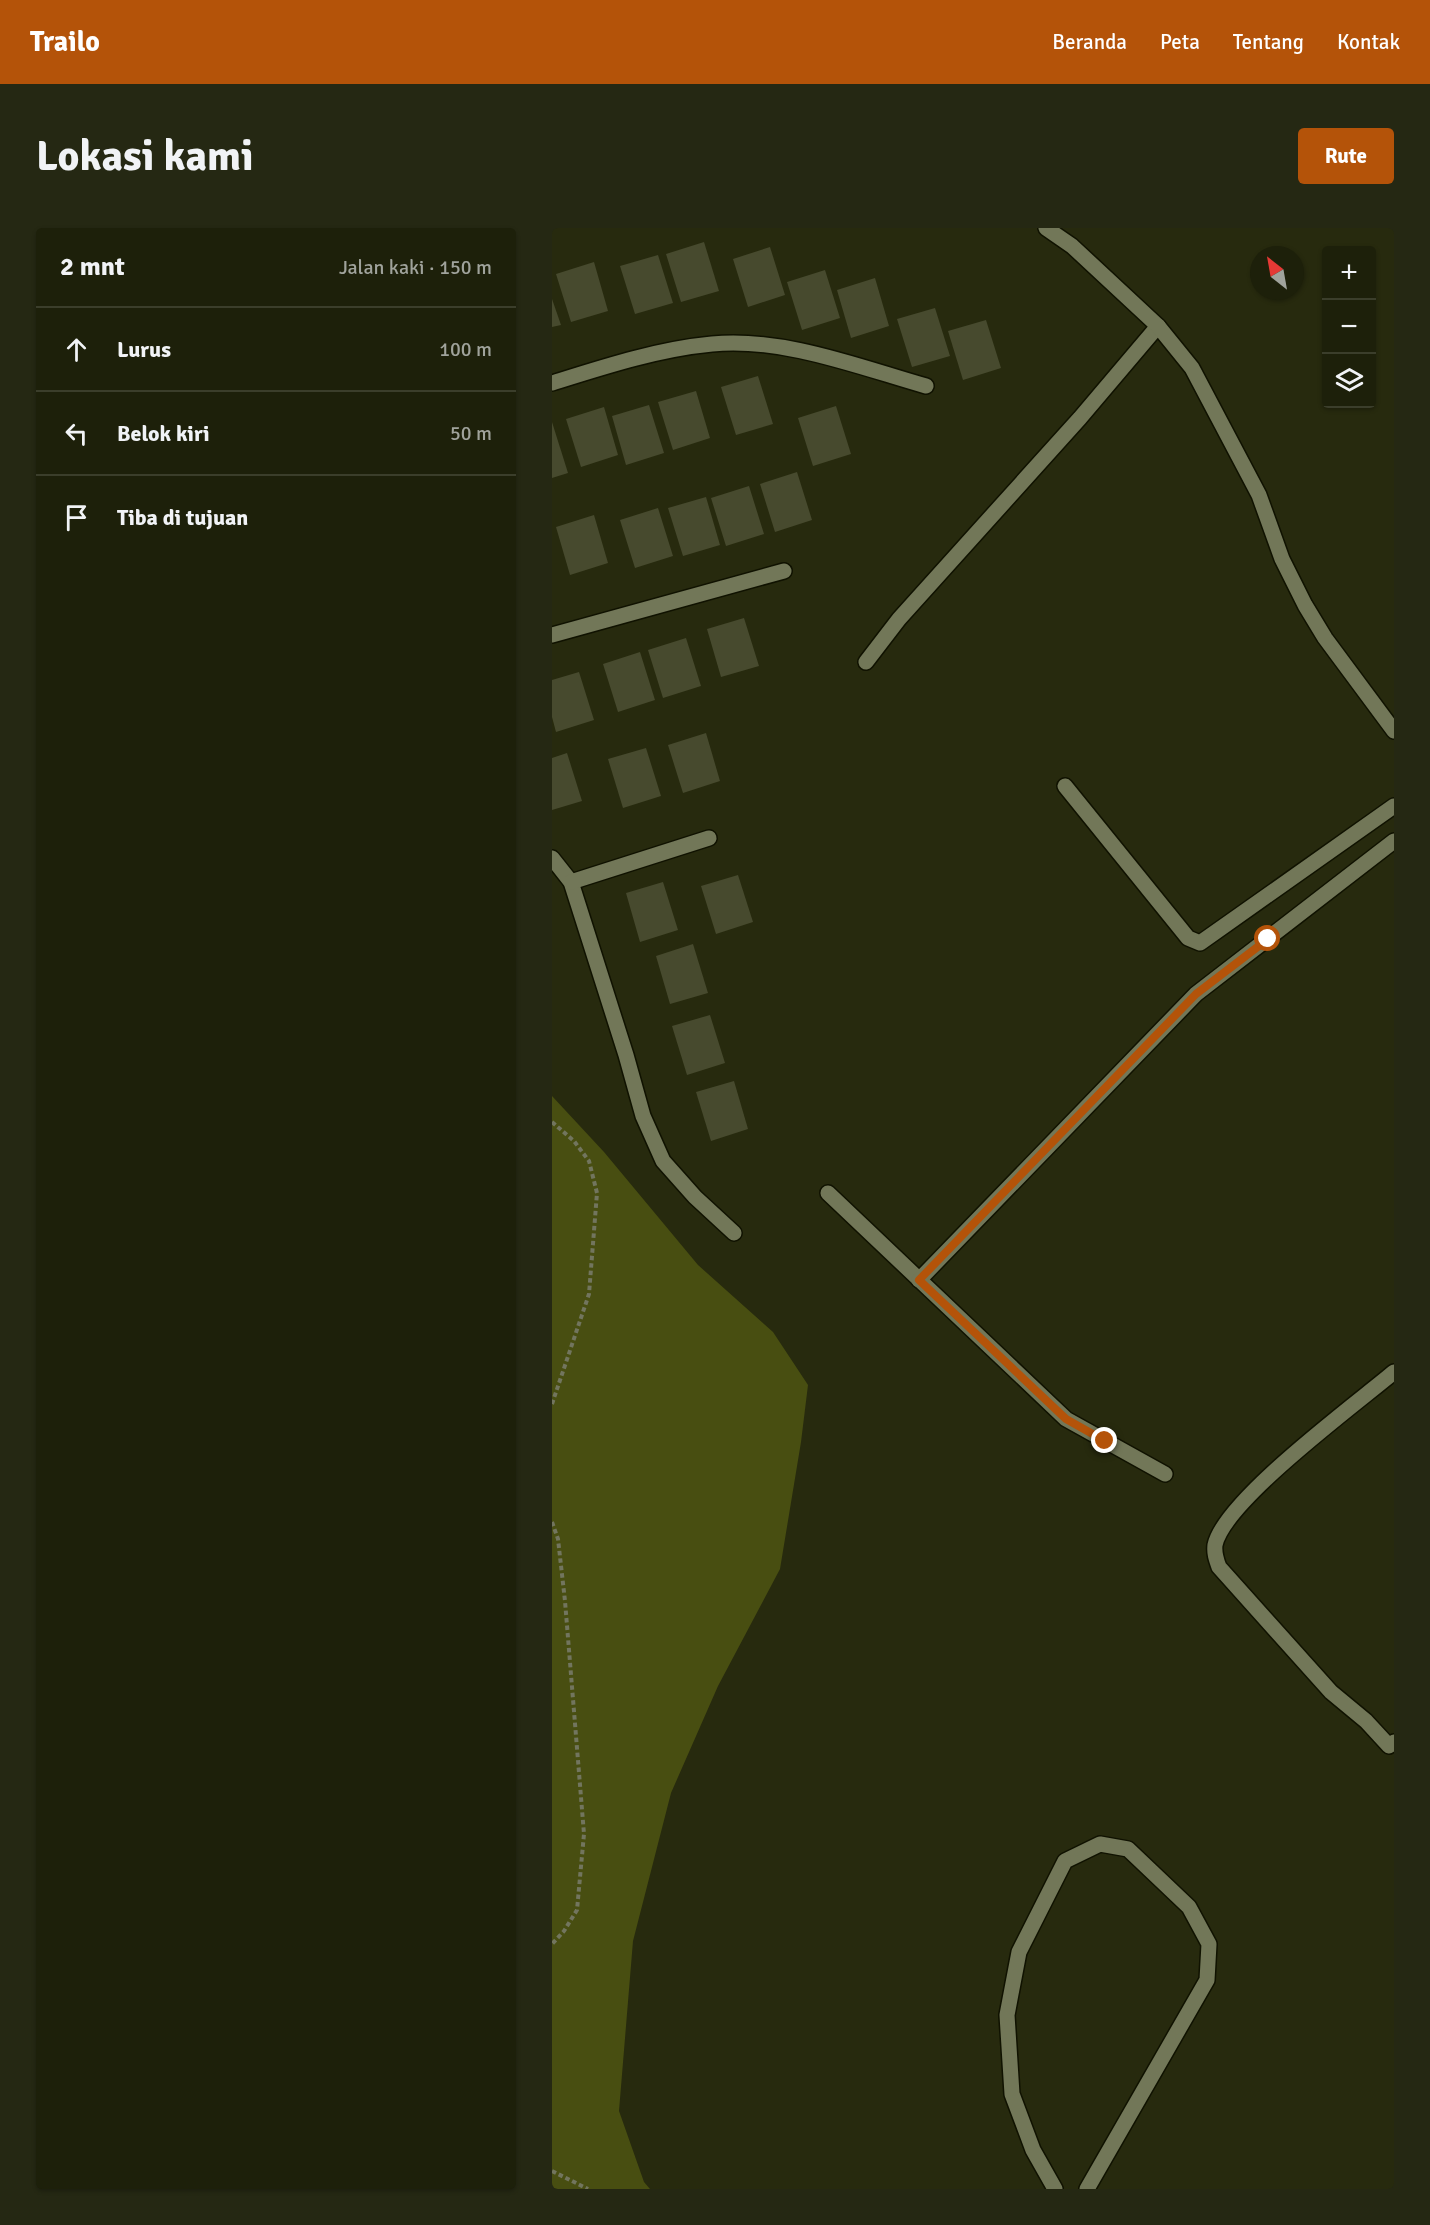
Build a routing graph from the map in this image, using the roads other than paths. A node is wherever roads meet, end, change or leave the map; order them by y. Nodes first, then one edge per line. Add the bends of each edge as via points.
1 (1046, 228) edge
2 (1158, 326) junction
3 (552, 383) edge
4 (926, 386) dead end
5 (784, 571) dead end
6 (552, 635) edge
7 (866, 662) dead end
8 (1394, 731) edge
9 (1065, 786) dead end
10 (1394, 806) edge
11 (709, 838) dead end
12 (1394, 842) edge
13 (552, 858) edge
14 (571, 882) junction
15 (828, 1193) dead end
16 (734, 1233) dead end
17 (919, 1280) junction
18 (1394, 1372) edge
19 (1165, 1474) dead end
20 (1394, 1742) edge
21 (1055, 2189) edge
22 (1087, 2189) edge

1 - 2 street via 1072,246
2 - 7 street via 899,619
2 - 8 street via 1192,368 1230,437 1305,605
3 - 4 street via 659,354 712,344 756,344 813,353
5 - 6 street
9 - 10 street via 1188,938 1200,943
11 - 14 street
12 - 17 street via 1196,994
13 - 14 street
14 - 16 street via 643,1116 663,1161
15 - 17 street
17 - 19 street via 1066,1419
18 - 20 street via 1269,1476 1228,1518 1215,1543 1219,1567 1331,1692 1389,1746
21 - 22 street via 1033,2150 1012,2094 1007,2015 1019,1952 1065,1861 1100,1844 1128,1849 1189,1907 1209,1944 1207,1980

